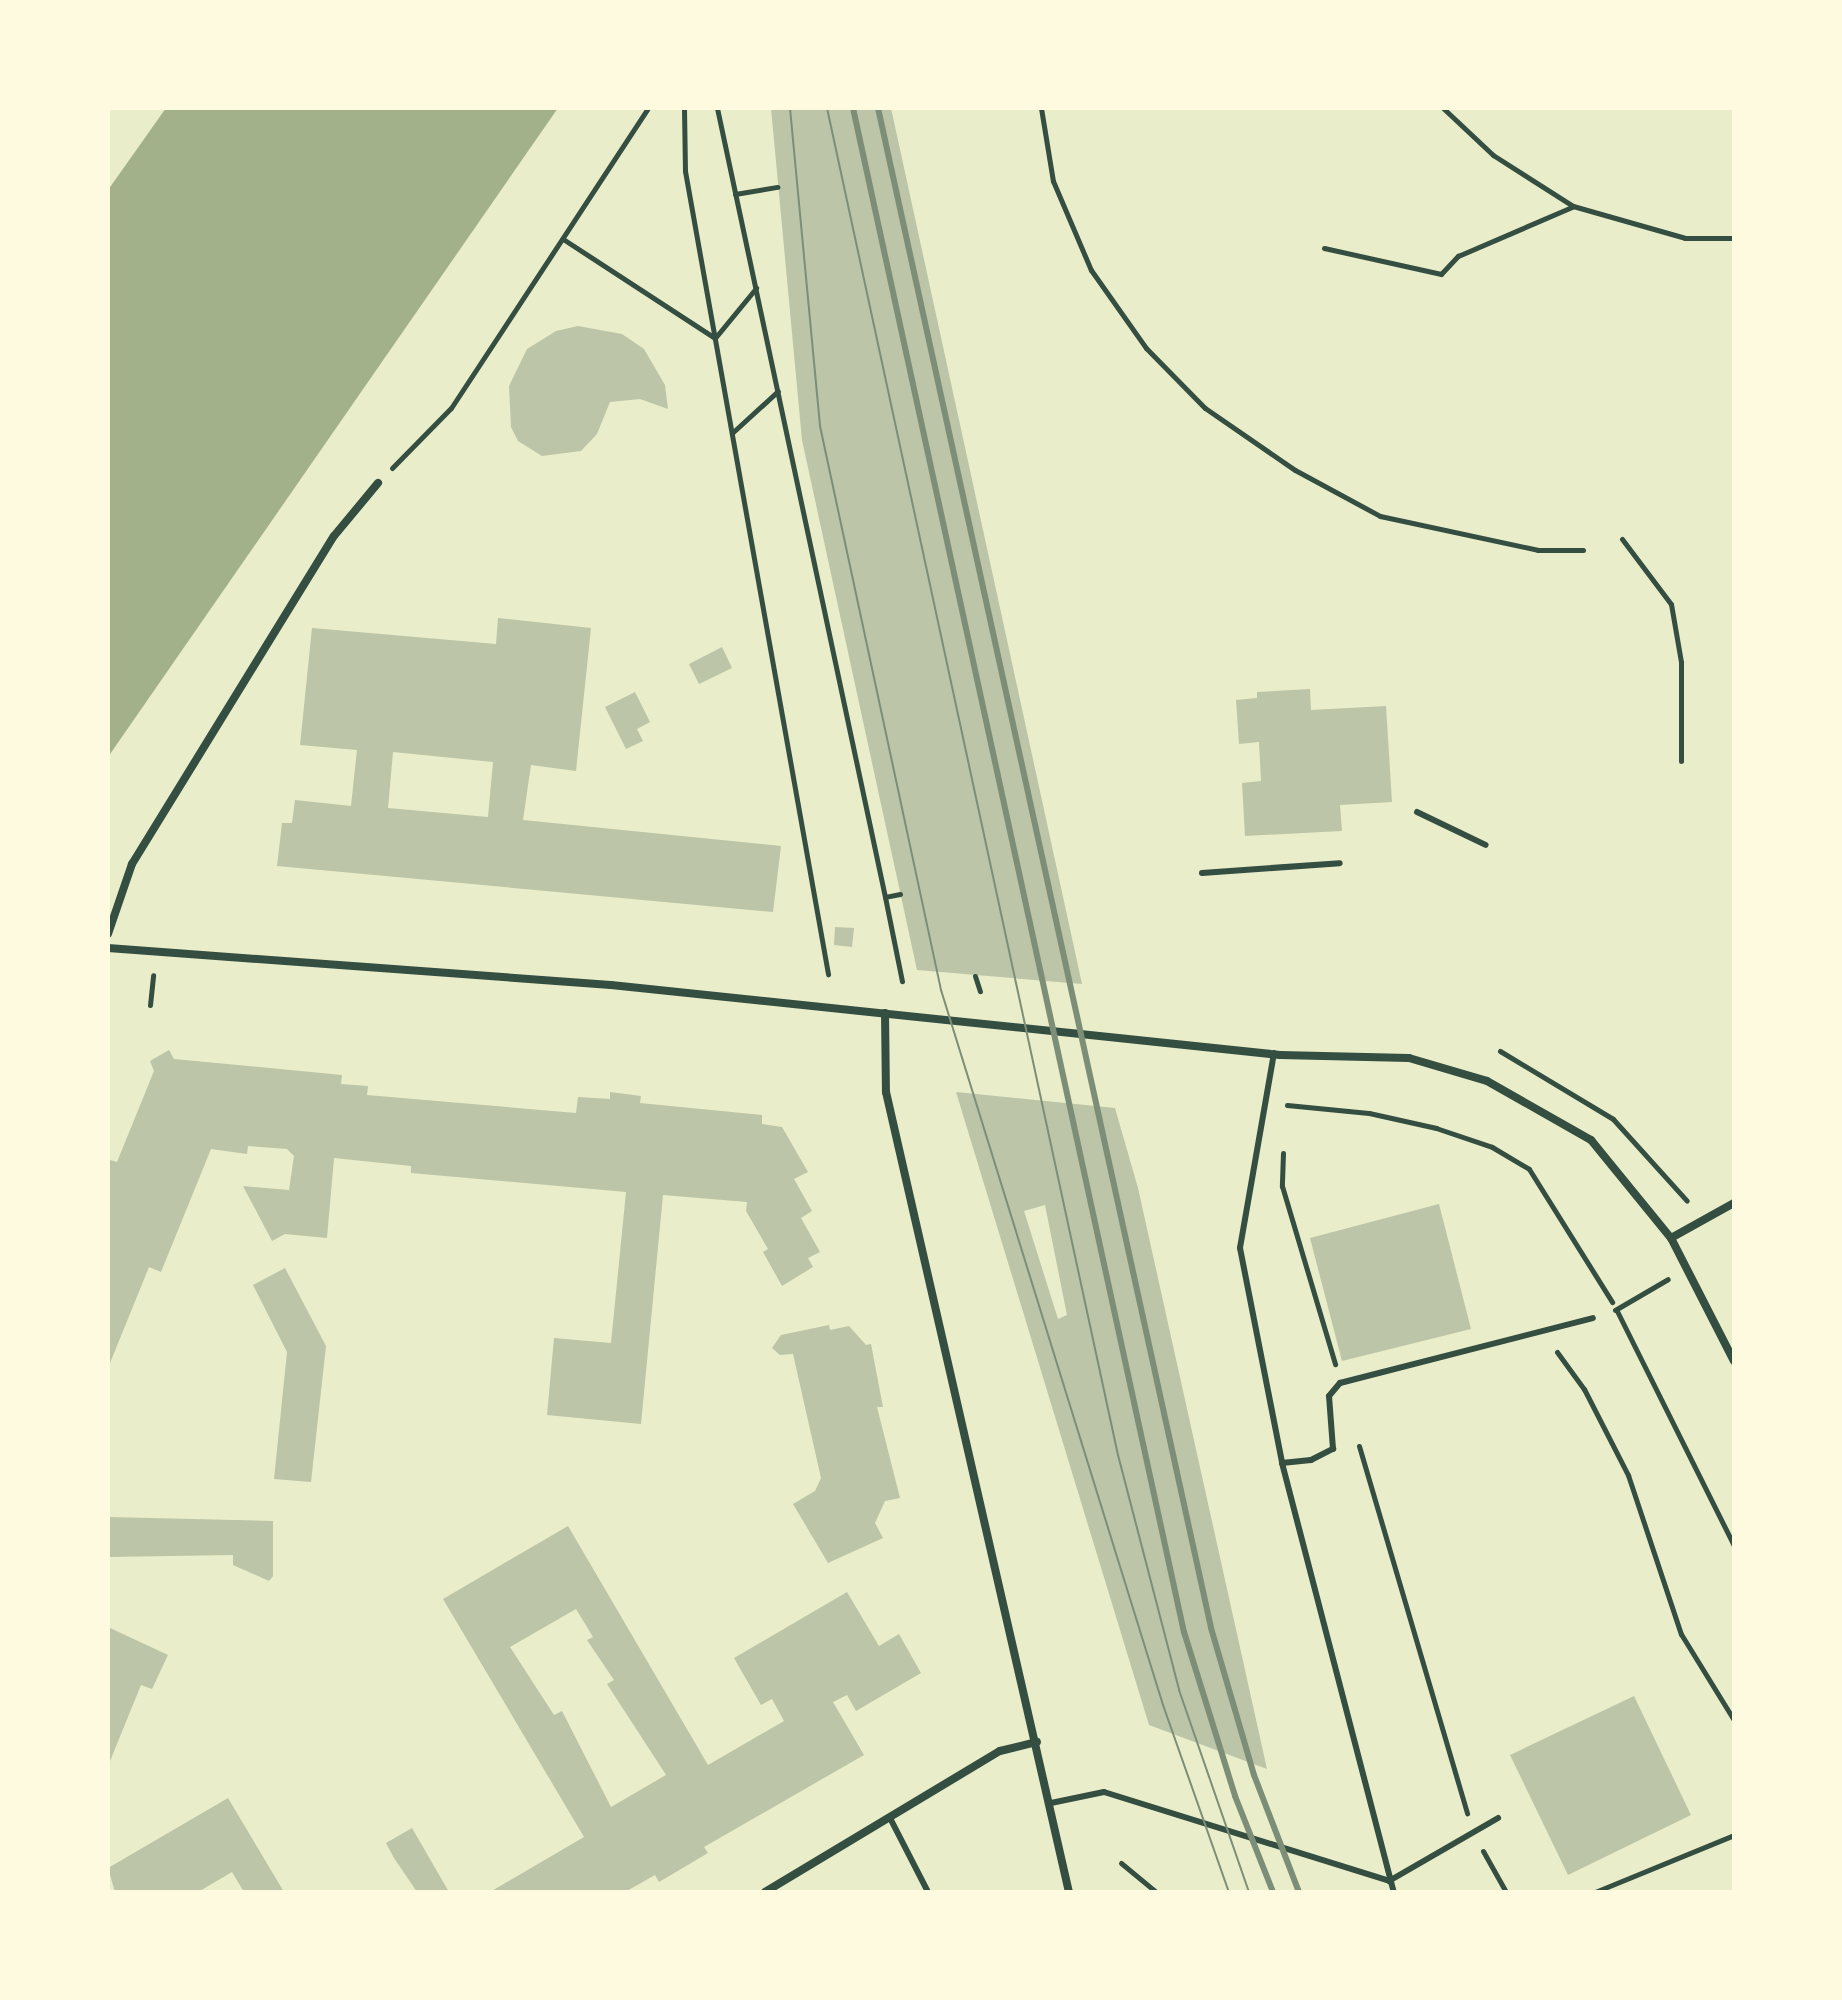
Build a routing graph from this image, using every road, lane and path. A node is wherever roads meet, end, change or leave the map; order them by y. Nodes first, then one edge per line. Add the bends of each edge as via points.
1 (648, 108) edge
2 (684, 108) edge
3 (717, 108) edge
4 (1041, 108) edge
5 (1443, 108) edge
6 (777, 187) dead end
7 (735, 194) junction
8 (1573, 206) junction
9 (1734, 238) edge
10 (563, 239) junction
11 (1324, 248) dead end
12 (756, 288) junction
13 (715, 338) junction
14 (778, 391) junction
15 (732, 433) junction
16 (409, 452) dead end
17 (378, 483) dead end
18 (1622, 539) dead end
19 (1583, 550) dead end
20 (1681, 761) dead end
21 (1417, 812) dead end
22 (1486, 845) dead end
23 (1340, 863) dead end
24 (1202, 873) dead end
25 (900, 894) dead end
26 (885, 897) junction
27 (108, 934) edge
28 (108, 948) edge
29 (154, 973) dead end
30 (828, 974) dead end
31 (975, 976) dead end
32 (902, 981) dead end
33 (980, 991) dead end
34 (150, 1005) dead end
35 (885, 1013) junction
36 (1274, 1053) junction
37 (1282, 1104) dead end
38 (1283, 1163) dead end
39 (1734, 1203) edge
40 (1671, 1238) junction
41 (1687, 1270) junction
42 (1616, 1310) junction
43 (1593, 1318) joint
44 (1542, 1331) junction
45 (1734, 1361) edge
46 (1340, 1383) junction
47 (1357, 1440) dead end
48 (1282, 1463) junction
49 (1734, 1546) edge
50 (1734, 1720) edge
51 (1037, 1742) junction
52 (1051, 1803) junction
53 (890, 1818) junction
54 (1498, 1818) dead end
55 (1472, 1831) junction
56 (1734, 1835) edge
57 (1121, 1863) dead end
58 (1389, 1881) junction
59 (765, 1892) edge
60 (928, 1892) edge
61 (1069, 1892) edge
62 (1156, 1892) edge
63 (1388, 1892) edge
64 (1394, 1892) edge
65 (1506, 1892) edge
66 (1595, 1892) edge

1 - 10 path
2 - 13 path via 685,171
3 - 7 path
4 - 19 path via 1053,181 1091,270 1146,348 1205,408 1295,470 1380,516 1538,550
5 - 8 path via 1493,155
6 - 7 path
7 - 12 path
8 - 9 path via 1685,238
8 - 11 path via 1458,256 1441,274
10 - 13 path
10 - 16 path via 451,408
12 - 13 path
12 - 14 path
13 - 15 path
14 - 15 path
14 - 26 path
15 - 30 path
17 - 27 street via 334,536 132,864
18 - 20 path via 1671,604 1681,662
21 - 22 lane
23 - 24 lane
25 - 26 path
26 - 32 path
28 - 35 street via 611,985
29 - 34 path
31 - 33 path
35 - 36 street
35 - 51 street via 886,1092
36 - 40 street via 1409,1058 1487,1081 1591,1140
36 - 48 lane via 1240,1248
37 - 42 path via 1369,1113 1436,1128 1492,1147 1529,1169
38 - 46 path via 1282,1186
39 - 40 street
40 - 41 street
41 - 42 path
41 - 45 street
42 - 43 path
42 - 49 path
43 - 44 lane
44 - 46 lane
44 - 50 path via 1584,1389 1628,1475 1681,1634
46 - 48 lane via 1329,1396 1333,1449 1311,1460
47 - 55 path
48 - 58 lane
51 - 52 street
51 - 53 street via 1000,1751
52 - 58 lane via 1104,1792
52 - 61 street
53 - 59 street
53 - 60 lane
54 - 55 lane
55 - 58 lane
55 - 65 path
56 - 66 path
57 - 62 path
58 - 63 lane
58 - 64 lane

